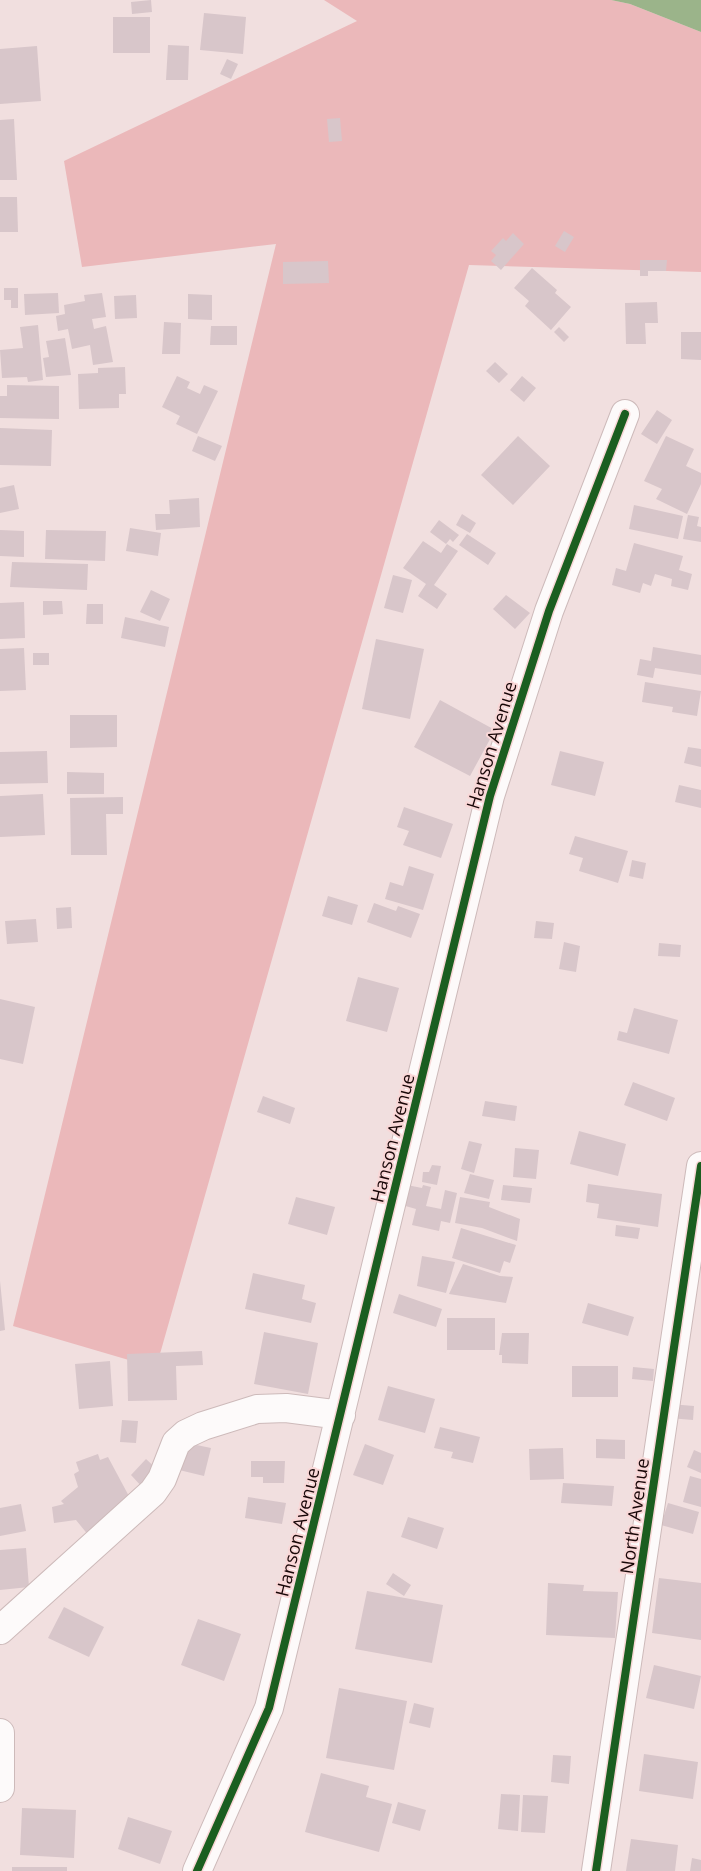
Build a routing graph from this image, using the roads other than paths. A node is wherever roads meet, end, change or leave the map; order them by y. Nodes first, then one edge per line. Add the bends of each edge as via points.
1 (625, 414) dead end
2 (701, 1166) edge
3 (341, 1415) junction
4 (0, 1630) edge
5 (0, 1733) edge
6 (0, 1788) edge
7 (197, 1871) edge
8 (596, 1871) edge

1 - 3 street, Hanson Avenue via 549,611 490,796
2 - 8 street, North Avenue
3 - 4 street via 286,1408 257,1409 186,1434 176,1443 162,1479 153,1492
3 - 7 street, Hanson Avenue via 269,1708
5 - 6 street

